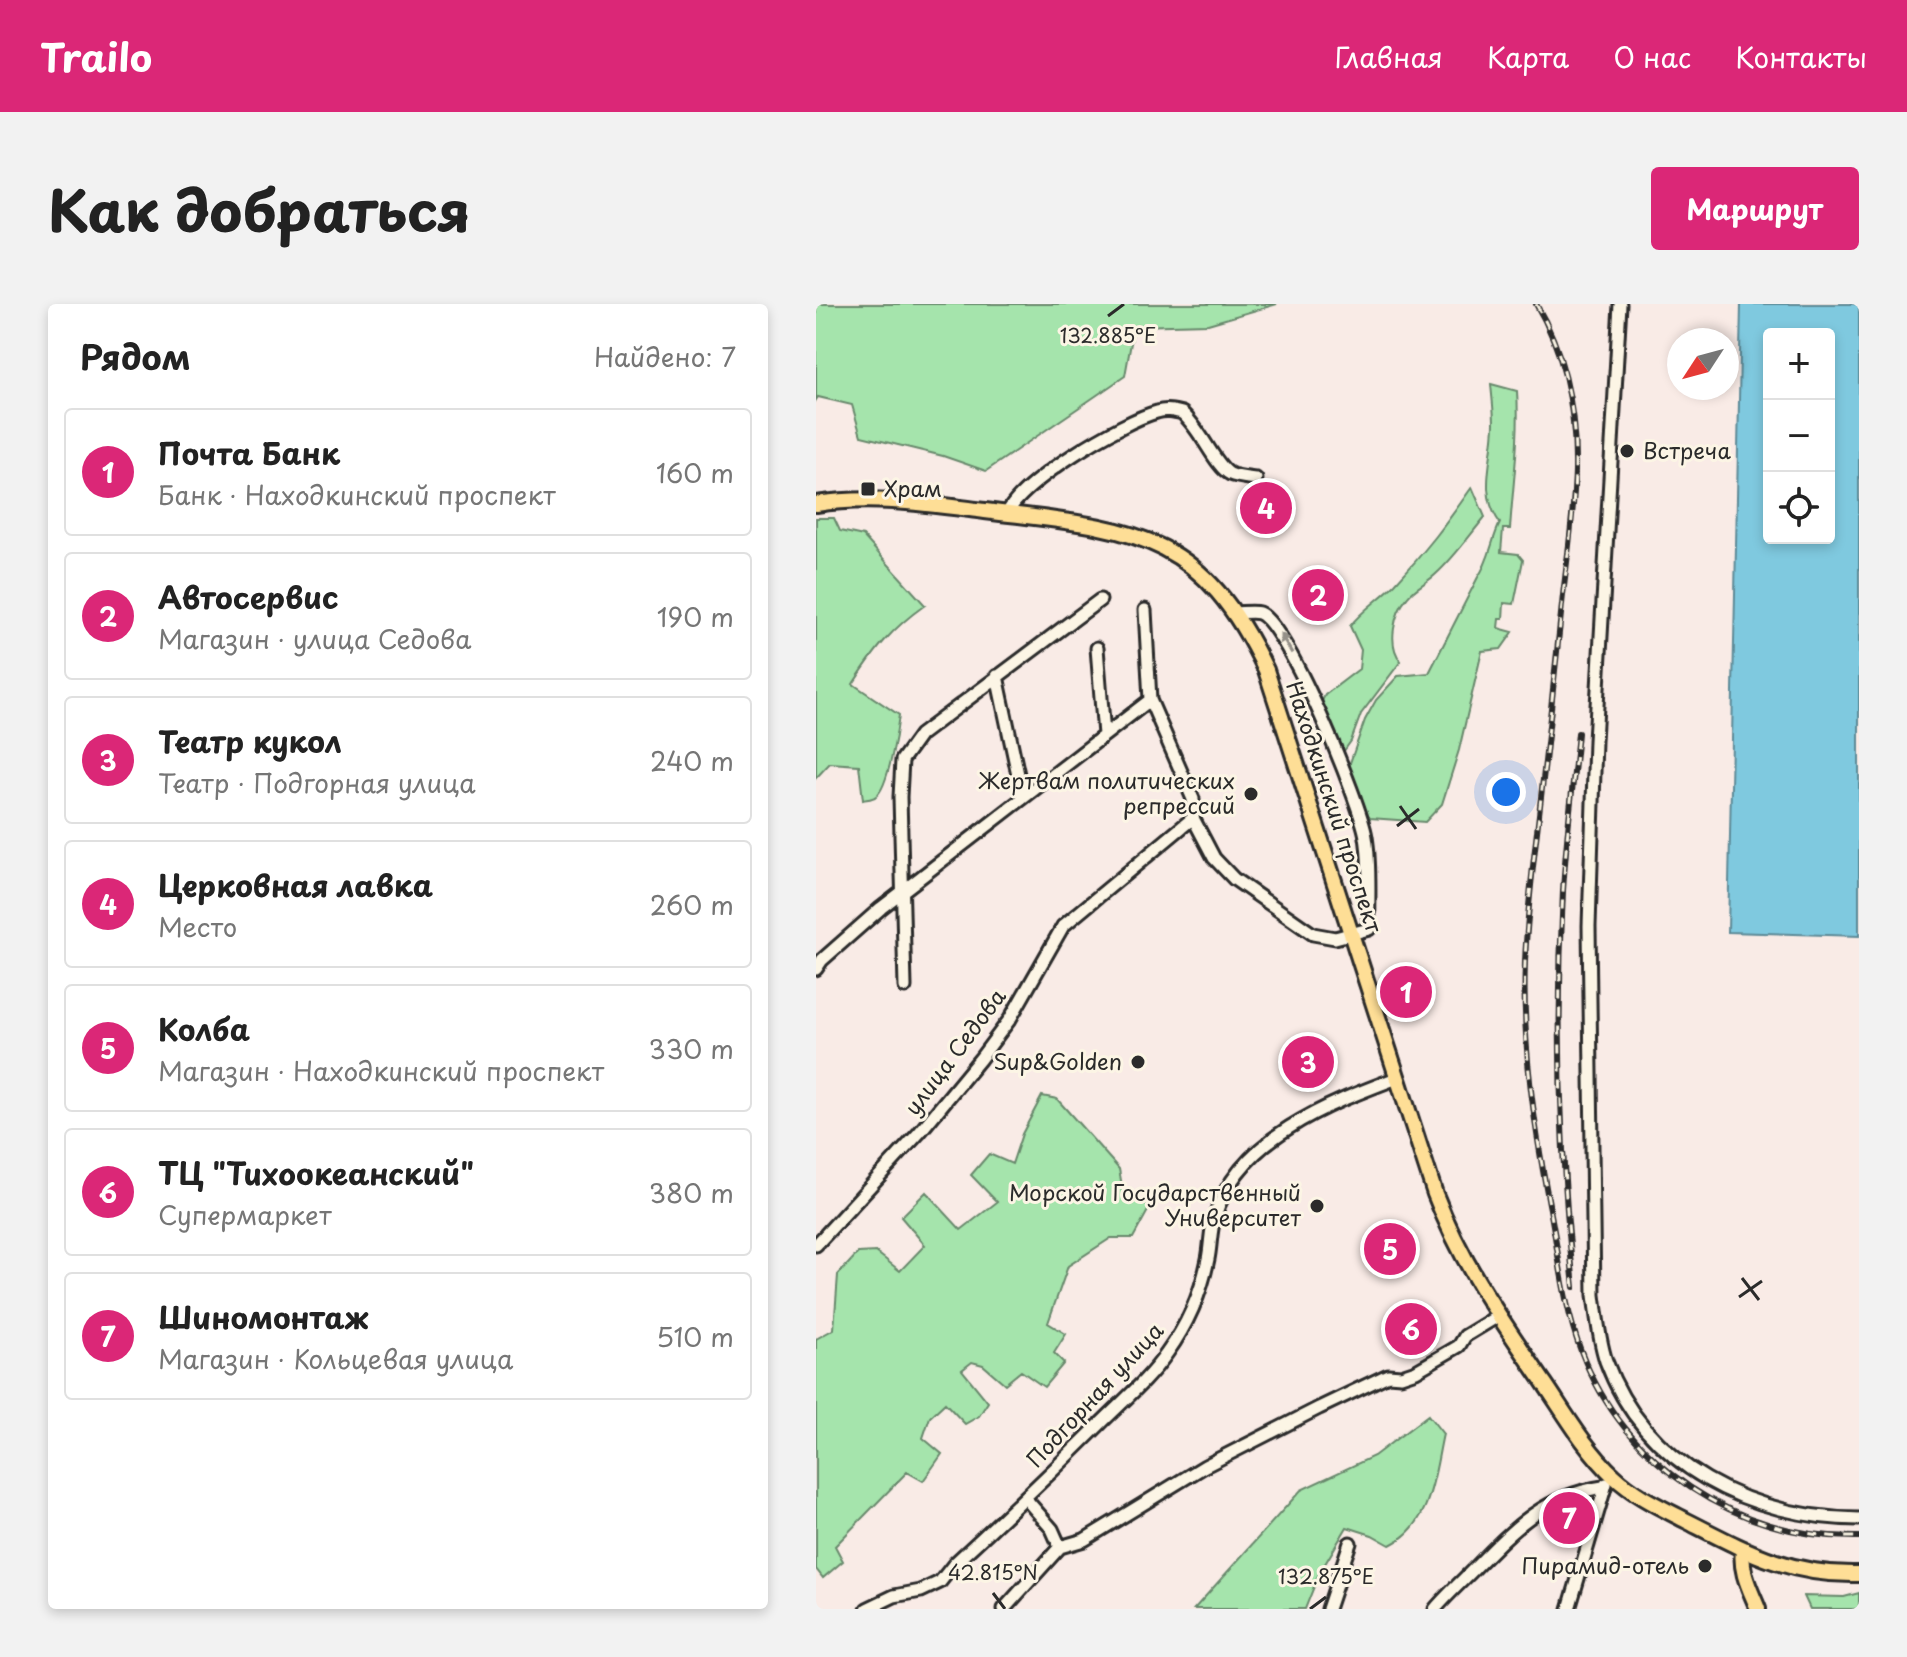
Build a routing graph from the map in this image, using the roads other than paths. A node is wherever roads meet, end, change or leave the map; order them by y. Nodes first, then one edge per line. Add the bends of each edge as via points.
1 (1620, 304) edge
2 (1256, 479) dead end
3 (816, 504) edge
4 (1007, 514) junction
5 (1100, 600) dead end
6 (1145, 610) dead end
7 (1235, 613) junction
8 (1097, 648) dead end
9 (997, 676) junction
10 (1150, 700) junction
11 (1104, 735) junction
12 (1023, 798) junction
13 (1193, 818) junction
14 (903, 893) junction
15 (1351, 934) junction
16 (816, 969) edge
17 (905, 987) dead end
18 (1397, 1078) junction
19 (816, 1245) edge
20 (1498, 1316) junction
21 (1608, 1481) junction
22 (1025, 1498) junction
23 (1859, 1519) edge
24 (1350, 1543) dead end
25 (1060, 1547) junction
26 (1743, 1550) junction
27 (1859, 1574) edge
28 (867, 1609) edge
29 (1004, 1609) edge
30 (1328, 1609) edge
31 (1435, 1609) edge
32 (1569, 1609) edge
33 (1758, 1609) edge

1 - 23 street via 1589,926 1594,1295 1599,1333 1624,1400 1649,1434 1695,1473 1777,1509
2 - 4 street via 1231,474 1220,465 1182,413 1158,411 1057,466 1016,499
3 - 4 main road, Находкинский проспект via 877,500
4 - 7 main road, Находкинский проспект via 1095,525 1145,539 1201,573
5 - 9 street
6 - 10 street
7 - 15 main road, Находкинский проспект via 1276,698
15 -> 7 street via 1369,929 1366,836 1307,684 1280,633 1259,613
8 - 11 street
9 - 12 street
9 - 14 street via 920,735 902,760
10 - 11 street
10 - 13 street via 1193,799
11 - 12 street
12 - 14 street
13 - 15 street via 1214,858 1234,879 1313,934
13 - 19 street, улица Седова via 1063,926 1010,1019 980,1059
14 - 16 street
14 - 17 street
15 - 18 main road, Находкинский проспект
18 - 20 main road, Находкинский проспект via 1448,1228
18 - 22 street, Подгорная улица via 1340,1101 1258,1147 1231,1182 1214,1217 1208,1260 1183,1331 1165,1357
20 - 21 main road, Находкинский проспект
20 - 25 street via 1416,1371 1388,1375 1302,1417 1205,1466 1084,1540
21 - 26 main road, Находкинский проспект
21 - 31 street via 1532,1514
21 - 32 street
22 - 25 street
22 - 28 street, Подгорная улица via 940,1582
24 - 30 street
25 - 29 street
26 - 27 main road, Находкинский проспект via 1805,1571
26 - 33 main road via 1744,1576

